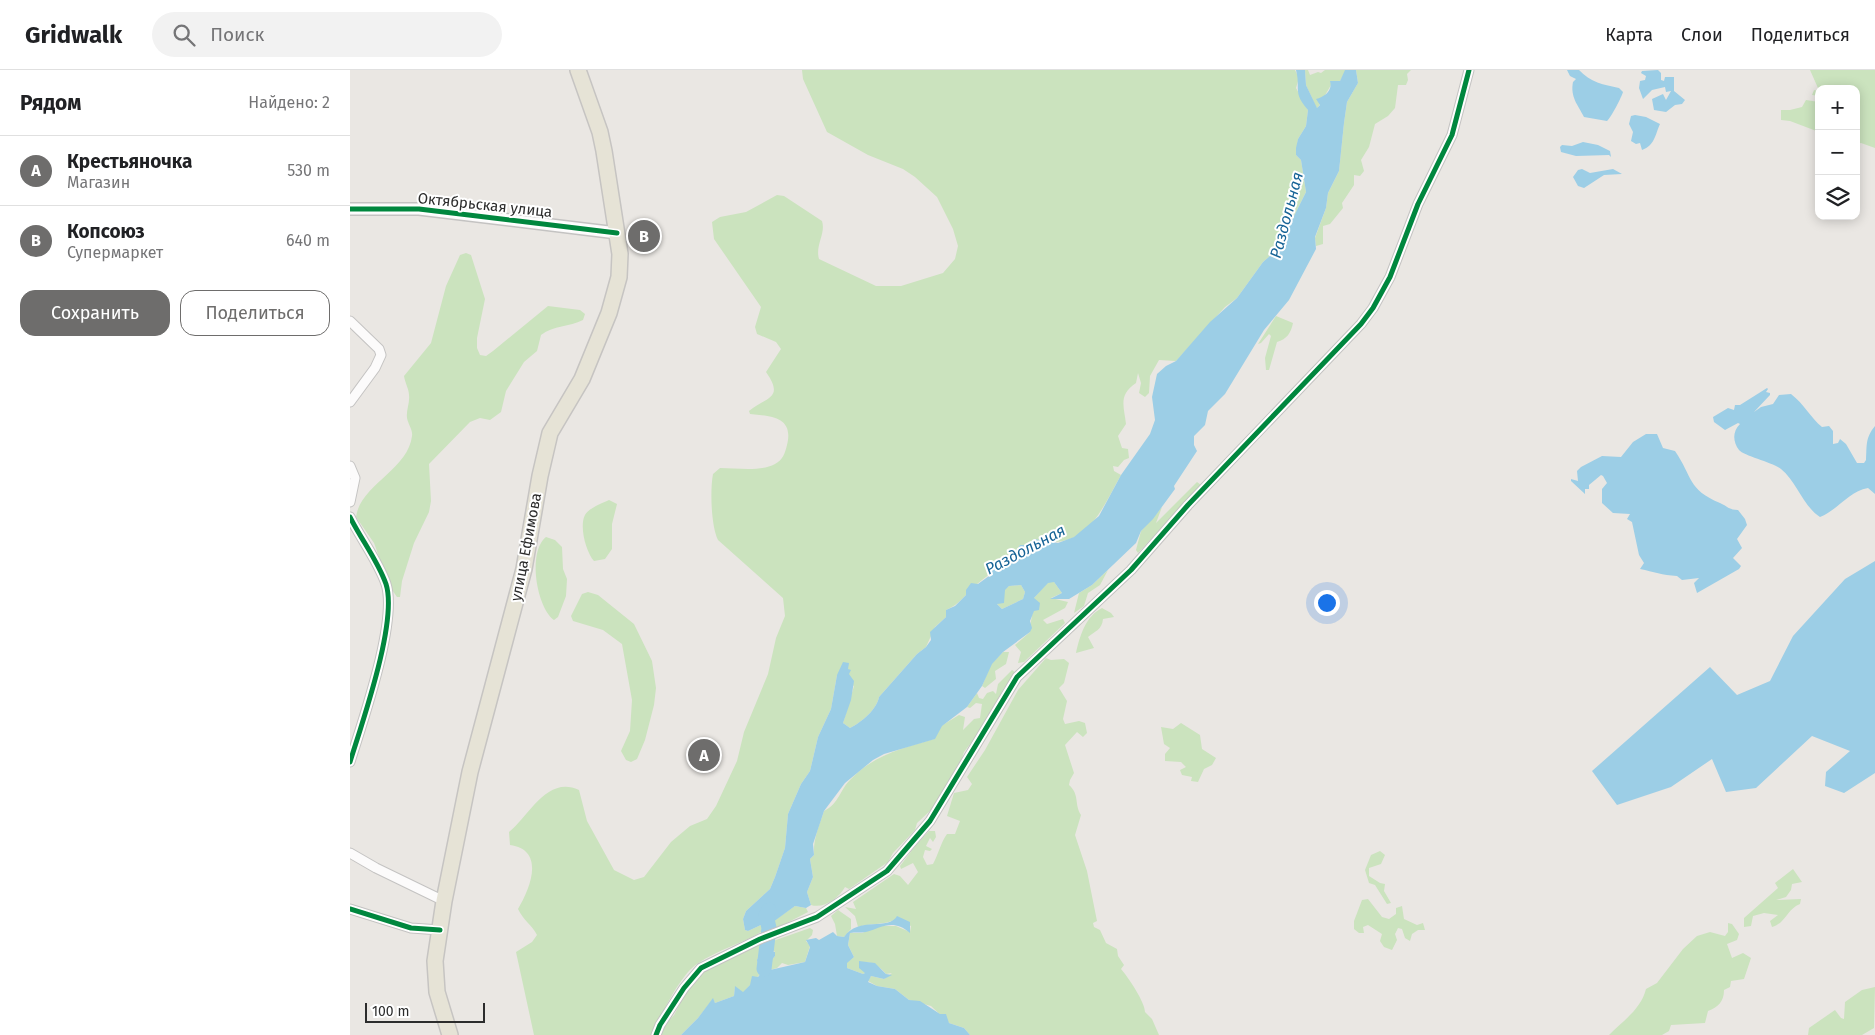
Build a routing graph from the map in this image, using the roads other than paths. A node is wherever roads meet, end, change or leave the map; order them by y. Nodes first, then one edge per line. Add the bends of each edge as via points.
1 (578, 70) edge
2 (1469, 70) edge
3 (350, 208) edge
4 (617, 233) junction
5 (350, 321) edge
6 (350, 402) edge
7 (350, 466) edge
8 (350, 502) edge
9 (350, 517) edge
10 (350, 762) edge
11 (350, 853) edge
12 (444, 901) junction
13 (350, 909) edge
14 (440, 930) junction
15 (450, 1035) edge
16 (656, 1035) edge

1 - 4 main road, улица Ефимова via 600,132
2 - 16 street via 1452,136 1418,204 1390,277 1361,324 1188,505 1131,570 1017,678 930,822 887,871 817,917 760,939 701,968 684,988
3 - 4 street, Октябрьская улица via 419,210
4 - 12 main road, улица Ефимова via 619,278 609,313 582,379 550,433 524,569 470,772
5 - 6 street via 379,349 381,355
7 - 8 street via 355,478
9 - 10 street via 386,584 389,600 375,680
11 - 12 street
12 - 14 main road, улица Ефимова
13 - 14 street via 411,928
14 - 15 main road, улица Ефимова via 435,961 437,992

